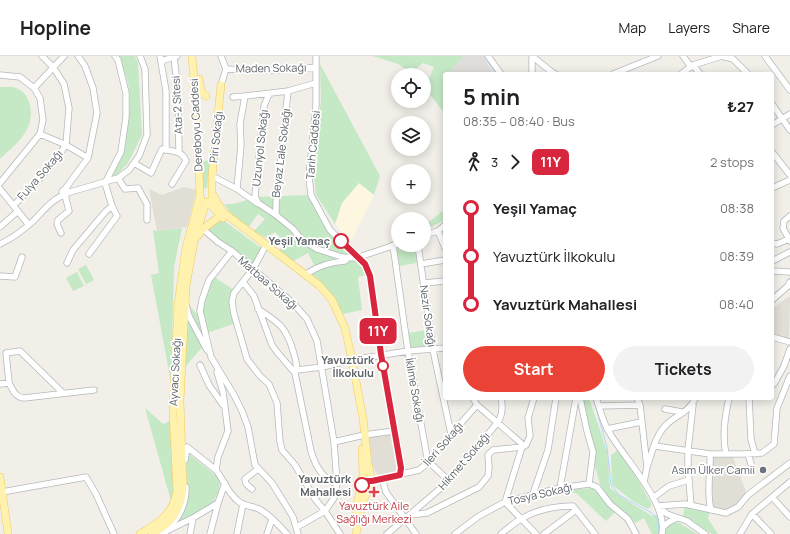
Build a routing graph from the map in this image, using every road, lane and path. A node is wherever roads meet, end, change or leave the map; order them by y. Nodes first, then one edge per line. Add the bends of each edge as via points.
1 (42, 56) edge
2 (64, 56) edge
3 (78, 56) edge
4 (115, 56) edge
5 (140, 56) edge
6 (175, 56) edge
7 (192, 56) edge
8 (196, 56) edge
9 (221, 56) edge
10 (316, 56) edge
11 (488, 56) edge
12 (532, 56) edge
13 (658, 56) edge
14 (683, 56) edge
15 (722, 56) edge
16 (765, 56) edge
17 (161, 59) edge
18 (692, 66) junction
19 (53, 67) junction
20 (316, 67) junction
21 (226, 69) junction
22 (500, 72) edge
23 (532, 72) edge
24 (552, 72) edge
25 (618, 72) edge
26 (684, 72) edge
27 (698, 72) edge
28 (746, 72) edge
29 (0, 75) edge
30 (316, 83) junction
31 (221, 86) junction
32 (34, 88) junction
33 (790, 90) edge
34 (288, 91) junction
35 (269, 94) junction
36 (245, 96) junction
37 (209, 97) junction
38 (232, 97) dead end
39 (196, 104) junction
40 (219, 106) junction
41 (774, 107) edge
42 (790, 114) edge
43 (783, 119) junction
44 (774, 124) edge
45 (790, 130) edge
46 (40, 134) junction
47 (66, 145) junction
48 (166, 150) junction
49 (179, 152) junction
50 (774, 155) edge
51 (88, 158) junction
52 (134, 163) junction
53 (790, 175) edge
54 (212, 176) junction
55 (118, 178) junction
56 (790, 180) edge
57 (0, 183) edge
58 (105, 183) junction
59 (172, 184) dead end
60 (774, 187) edge
61 (0, 188) edge
62 (237, 189) junction
63 (65, 192) junction
64 (213, 193) junction
65 (200, 195) junction
66 (207, 202) junction
67 (258, 203) junction
68 (14, 205) junction
69 (112, 206) junction
70 (18, 211) junction
71 (276, 215) junction
72 (220, 216) junction
73 (790, 216) edge
74 (147, 220) dead end
75 (29, 225) junction
76 (0, 227) edge
77 (443, 227) edge
78 (203, 229) junction
79 (438, 231) junction
80 (61, 233) dead end
81 (431, 233) edge
82 (790, 240) edge
83 (194, 241) junction
84 (443, 243) edge
85 (774, 243) edge
86 (0, 244) edge
87 (391, 246) edge
88 (264, 247) junction
89 (232, 251) junction
90 (397, 252) edge
91 (419, 252) edge
92 (790, 252) edge
93 (88, 254) dead end
94 (22, 257) dead end
95 (359, 257) junction
96 (348, 258) junction
97 (443, 260) edge
98 (774, 261) edge
99 (67, 263) dead end
100 (421, 264) junction
101 (253, 269) junction
102 (774, 271) edge
103 (790, 272) edge
104 (306, 274) junction
105 (0, 276) edge
106 (443, 281) edge
107 (243, 282) junction
108 (790, 282) edge
109 (424, 283) junction
110 (774, 298) edge
111 (185, 301) junction
112 (258, 309) junction
113 (774, 338) edge
114 (790, 342) edge
115 (443, 348) edge
116 (790, 349) edge
117 (433, 350) junction
118 (408, 351) junction
119 (381, 354) junction
120 (211, 357) junction
121 (350, 360) junction
122 (200, 365) dead end
123 (322, 367) junction
124 (296, 371) junction
125 (790, 376) edge
126 (9, 383) junction
127 (0, 384) edge
128 (774, 384) edge
129 (94, 390) dead end
130 (63, 393) junction
131 (443, 397) edge
132 (444, 400) edge
133 (474, 400) edge
134 (502, 400) edge
135 (533, 400) edge
136 (556, 400) edge
137 (576, 400) edge
138 (580, 400) edge
139 (597, 400) edge
140 (638, 400) edge
141 (694, 400) edge
142 (729, 400) edge
143 (749, 400) edge
144 (477, 405) junction
145 (640, 405) junction
146 (224, 406) junction
147 (599, 406) junction
148 (693, 406) junction
149 (665, 409) dead end
150 (682, 412) junction
151 (498, 422) junction
152 (641, 422) junction
153 (607, 429) junction
154 (394, 431) junction
155 (451, 434) junction
156 (363, 436) junction
157 (334, 442) junction
158 (655, 446) junction
159 (522, 447) junction
160 (688, 450) junction
161 (710, 454) junction
162 (726, 454) junction
163 (748, 454) junction
164 (756, 454) junction
165 (429, 462) junction
166 (790, 463) edge
167 (752, 466) dead end
168 (647, 467) junction
169 (258, 468) junction
170 (216, 470) junction
171 (400, 475) junction
172 (0, 477) edge
173 (382, 478) junction
174 (689, 480) junction
175 (363, 481) junction
176 (372, 481) junction
177 (449, 482) junction
178 (644, 482) junction
179 (790, 482) edge
180 (225, 483) junction
181 (337, 484) junction
182 (589, 484) junction
183 (560, 488) junction
184 (252, 489) dead end
185 (2, 492) junction
186 (533, 494) junction
187 (653, 498) junction
188 (773, 498) junction
189 (505, 502) junction
190 (2, 503) edge
191 (218, 503) junction
192 (243, 504) junction
193 (691, 505) junction
194 (658, 506) junction
195 (576, 510) junction
196 (711, 510) junction
197 (325, 511) junction
198 (667, 514) junction
199 (752, 514) junction
200 (407, 516) junction
201 (790, 517) edge
202 (193, 518) junction
203 (522, 518) junction
204 (662, 518) junction
205 (677, 518) junction
206 (272, 519) junction
207 (669, 522) junction
208 (297, 527) junction
209 (663, 527) junction
210 (164, 533) edge
211 (593, 533) edge
212 (8, 534) edge
213 (114, 534) edge
214 (140, 534) edge
215 (152, 534) edge
216 (190, 534) edge
217 (210, 534) edge
218 (237, 534) edge
219 (267, 534) edge
220 (287, 534) edge
221 (298, 534) edge
222 (340, 534) edge
223 (352, 534) edge
224 (356, 534) edge
225 (387, 534) edge
226 (416, 534) edge
227 (455, 534) edge
228 (501, 534) edge
229 (536, 534) edge
230 (544, 534) edge
231 (636, 534) edge
232 (662, 534) edge
233 (705, 534) edge
234 (740, 534) edge
235 (771, 534) edge

1 - 19 street, Fulya Sokağı
2 - 19 street
3 - 51 street via 85,66 93,88 97,113
4 - 58 street via 126,93 126,117 121,152
5 - 52 street via 144,69 147,135
6 - 17 street, Ata-2 Sitesi
6 - 49 street, Ata-2 Sitesi
7 - 39 main road, Dereboyu Caddesi
8 - 37 main road, Dereboyu Caddesi via 200,88 202,93
9 - 21 street
10 - 20 street, Tarih Caddesi
11 - 22 street
12 - 23 street
12 - 24 street
13 - 25 street
14 - 18 street
15 - 18 street
15 - 28 street via 733,59
16 - 33 street
17 - 48 street via 166,91
18 - 26 street
18 - 27 street
19 - 32 street
19 - 47 street, Fulya Sokağı via 64,84 69,108
20 - 21 street, Maden Sokağı via 295,70
20 - 30 street, Tarih Caddesi
21 - 31 street
29 - 32 street via 20,77
30 - 34 street
30 - 95 street, Tarih Caddesi via 309,177 311,194 330,230
31 - 37 main road via 219,91
31 - 40 main road, Piri Sokağı
32 - 46 street via 40,98 43,120
34 - 35 street
34 - 71 street, Beyaz Lale Sokağı
35 - 36 street
35 - 67 street, Uzunyol Sokağı via 264,106 255,196
36 - 38 street
36 - 62 street via 240,124
37 - 39 main road
37 - 40 main road, Dereboyu Caddesi via 216,99
39 - 65 main road, Dereboyu Caddesi
40 - 54 main road, Piri Sokağı
41 - 43 street
42 - 43 street
43 - 44 street
43 - 45 street
46 - 47 street
46 - 57 street
47 - 51 street
47 - 68 street, Fulya Sokağı via 36,183
48 - 49 street
48 - 52 street via 162,149 151,173
49 - 59 street, Ata-2 Sitesi via 186,161
50 - 53 street
51 - 63 street
52 - 55 street
54 - 62 street, Uzunyol Sokağı
54 - 64 main road, Piri Sokağı
55 - 58 street
55 - 74 street via 125,189 138,188 147,204
56 - 60 street
58 - 63 street
58 - 69 street
61 - 68 street
62 - 67 street, Uzunyol Sokağı
63 - 75 street
63 - 80 street via 69,210 58,220
64 - 65 main road via 206,189 202,190
64 - 66 main road via 212,199
64 - 104 main road via 223,212
65 - 66 main road via 202,200
65 - 214 main road, Ayvacı Sokağı via 186,248 178,304 173,412 175,500 173,507 161,521
66 - 72 main road
66 - 83 main road
67 - 71 street, Uzunyol Sokağı
68 - 70 street
69 - 93 street via 117,216
69 - 99 street via 73,250
70 - 75 street
70 - 76 street
71 - 96 street, Uzunyol Sokağı via 302,240
72 - 78 main road
72 - 88 main road
73 - 82 street via 784,221 784,228
75 - 86 street
77 - 79 street
78 - 83 main road
78 - 89 street, Matbaa Sokağı
79 - 81 street
79 - 84 street
82 - 85 street
83 - 111 main road
87 - 95 street, Uzunyol Sokağı
88 - 101 street
88 - 121 main road via 287,263 324,297 336,318
89 - 101 street, Matbaa Sokağı
89 - 120 street via 209,280 202,300 200,311
90 - 118 street, İklime Sokağı
91 - 100 street, Nezir Sokağı
92 - 98 street
94 - 105 street via 16,277
95 - 96 street, Uzunyol Sokağı
95 - 119 street, Tarih Caddesi via 370,276
96 - 104 street
97 - 100 street
100 - 109 street, Nezir Sokağı
101 - 107 street
101 - 123 street, Matbaa Sokağı via 293,303 307,319 317,341
102 - 103 street
104 - 121 main road via 335,305 344,328
106 - 109 street
107 - 112 street via 254,296
107 - 197 street via 234,293 232,302 248,359 269,384 277,403 282,450
108 - 110 street
109 - 117 street, Nezir Sokağı
111 - 120 street, Ayvacı Sokağı via 189,316
111 - 215 main road via 180,401 183,490 179,508 173,517
112 - 124 street via 272,345
112 - 124 street via 286,331 295,358
113 - 114 street
115 - 117 street
116 - 128 street
117 - 118 street
117 - 131 street, Nezir Sokağı
118 - 119 street
118 - 165 street, İklime Sokağı
119 - 121 street
119 - 154 street, Tarih Caddesi
120 - 146 street, Ayvacı Sokağı via 219,376
120 - 169 street via 242,411 248,427 255,465
121 - 123 street
121 - 156 main road
122 - 146 street
123 - 124 street
123 - 157 street, Matbaa Sokağı
124 - 181 street via 314,462 328,481
125 - 164 street via 777,408 774,444 762,453
126 - 127 street
126 - 130 street via 20,398
126 - 130 street via 6,353 20,351
129 - 130 street
132 - 155 street, Nezir Sokağı
133 - 144 street
134 - 151 street, Hikmet Sokağı via 503,406
135 - 159 street via 528,418 530,436 526,445
136 - 186 street via 548,450
137 - 183 street
138 - 182 street via 593,452
139 - 147 street
140 - 145 street
141 - 148 street
142 - 162 street via 723,440
143 - 164 street via 751,438
144 - 151 street
144 - 155 street, İleri Sokağı
145 - 147 street
145 - 152 street
146 - 170 street, Ayvacı Sokağı via 228,431
147 - 153 street
148 - 150 street
148 - 160 street
149 - 150 street
150 - 158 street via 666,425
151 - 159 street via 521,443
151 - 177 street, Hikmet Sokağı
152 - 153 street
152 - 168 street
153 - 178 street
154 - 156 street
154 - 171 street, Tarih Caddesi
155 - 165 street, İleri Sokağı
156 - 157 street
156 - 175 main road
156 - 176 main road
157 - 181 street, Matbaa Sokağı
158 - 160 street
158 - 168 street
159 - 189 street
159 - 200 street via 493,450 488,455 488,476 479,487 427,513
160 - 161 street
160 - 174 street
161 - 162 street
161 - 196 street via 708,499
162 - 163 street
163 - 164 street
163 - 167 street
165 - 171 street, İleri Sokağı via 419,470
165 - 177 street
166 - 196 street via 748,495 738,507 726,513
168 - 178 street
169 - 184 street via 245,479
169 - 208 street via 272,483
170 - 180 street
170 - 210 street via 187,447 184,505 178,517
171 - 173 street, İleri Sokağı
172 - 185 main road
173 - 176 street, İleri Sokağı
173 - 200 street via 386,492
174 - 187 street via 669,486
174 - 193 street
175 - 176 street, İleri Sokağı
175 - 223 main road
176 - 224 main road via 363,501
177 - 200 street, Hikmet Sokağı
178 - 187 street
179 - 188 street
180 - 191 street
180 - 192 street via 229,492
181 - 197 street, Matbaa Sokağı via 334,498
182 - 183 street, Tosya Sokağı
182 - 231 street via 597,487 610,504 628,519
183 - 186 street, Tosya Sokağı
185 - 190 main road
185 - 213 street via 86,477
186 - 189 street, Tosya Sokağı
187 - 194 street
188 - 199 street
188 - 201 street
189 - 203 street
189 - 227 street, Tosya Sokağı
190 - 212 main road
191 - 202 street
191 - 217 street
192 - 206 street via 258,509
192 - 218 street
193 - 194 street
193 - 196 street
194 - 198 street
194 - 204 street
195 - 203 street via 573,506 563,506
195 - 211 street
195 - 230 street
197 - 208 street
197 - 222 street
198 - 204 street
198 - 205 street
199 - 234 street
199 - 235 street
200 - 225 street, Hikmet Sokağı
200 - 226 street
202 - 210 street
202 - 216 street
203 - 228 street
203 - 229 street
204 - 207 street
204 - 209 street
205 - 207 street
205 - 233 street via 687,521
206 - 219 street
206 - 220 street
207 - 209 street
208 - 221 street
209 - 232 street

